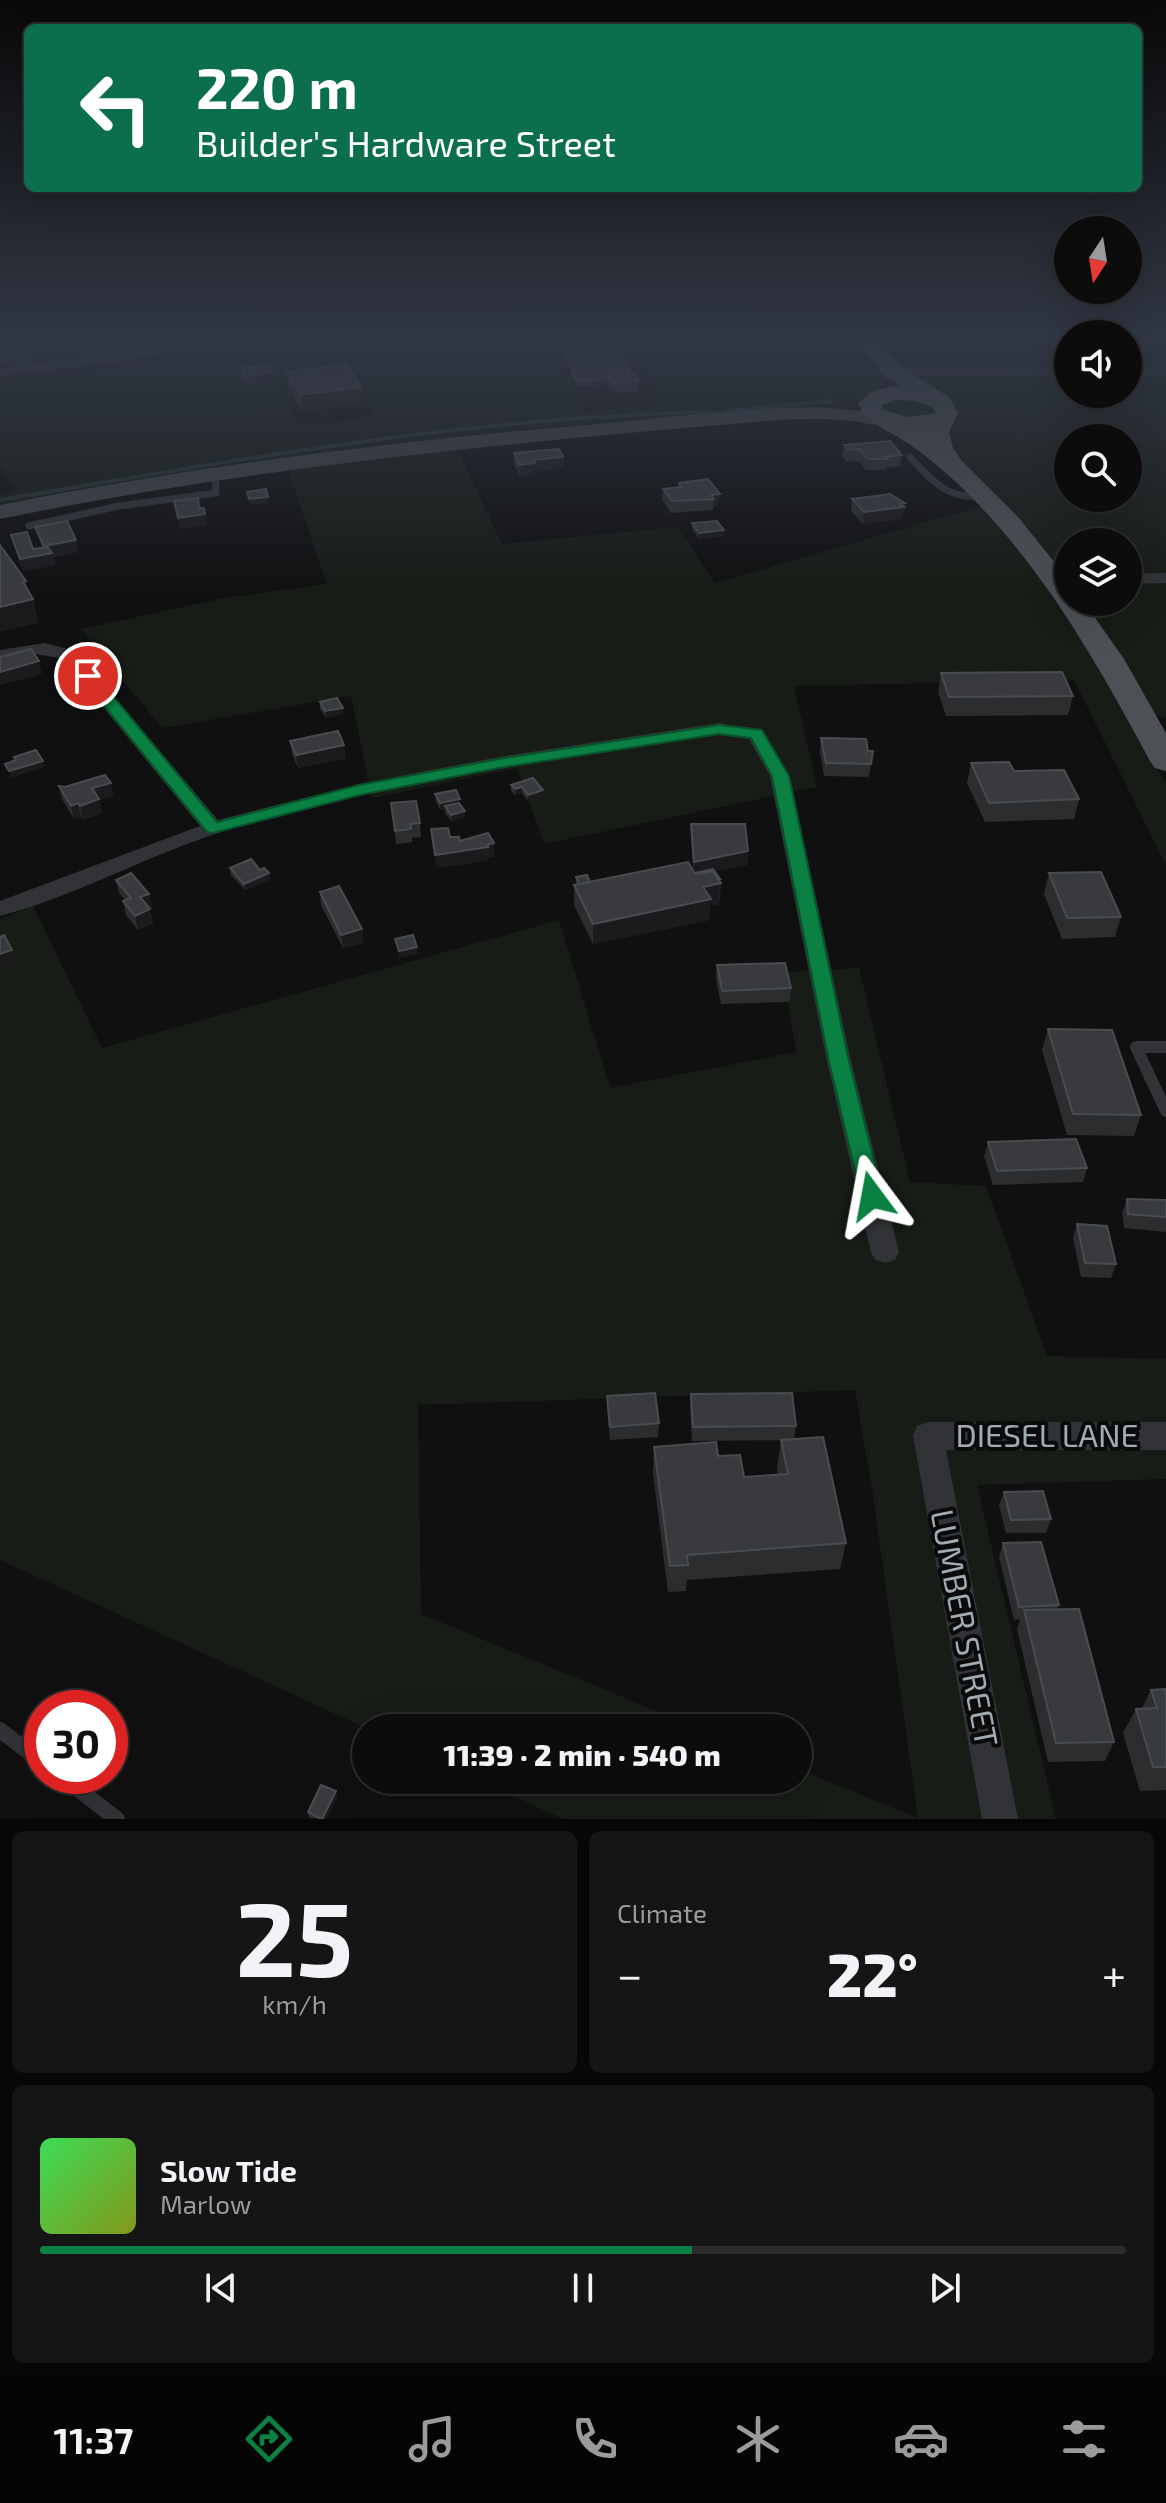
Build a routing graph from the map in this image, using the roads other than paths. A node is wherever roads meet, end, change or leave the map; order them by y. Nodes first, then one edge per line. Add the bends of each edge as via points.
1 (664, 425) edge
2 (902, 425) edge
3 (938, 425) edge
4 (910, 457) dead end
5 (949, 460) junction
6 (987, 495) junction
7 (55, 510) junction
8 (0, 512) edge
9 (29, 526) dead end
10 (1054, 577) edge
11 (1166, 578) edge
12 (1142, 579) edge
13 (1082, 616) edge
14 (0, 655) edge
15 (1166, 761) edge
16 (213, 828) junction
17 (0, 909) edge
18 (1166, 1047) edge
19 (1166, 1111) edge
20 (885, 1252) dead end
21 (928, 1436) joint
22 (1166, 1436) edge
23 (0, 1730) edge
24 (24, 1748) edge
25 (84, 1794) edge
26 (117, 1819) edge
27 (1000, 1819) edge

1 - 7 main road via 527,435 215,472
2 - 5 main road
3 - 5 main road via 937,439
4 - 6 lane via 945,494 965,499
5 - 6 main road
6 - 10 main road
7 - 8 main road
7 - 9 lane
11 - 12 street
13 - 15 main road
14 - 16 street via 53,647 70,655
16 - 17 street
16 - 20 street via 359,790 499,763 719,729 756,734 780,776
18 - 19 lane via 1136,1047
21 - 22 street, DIESEL LANE
21 - 27 street, LUMBER STREET
23 - 24 lane
25 - 26 lane

